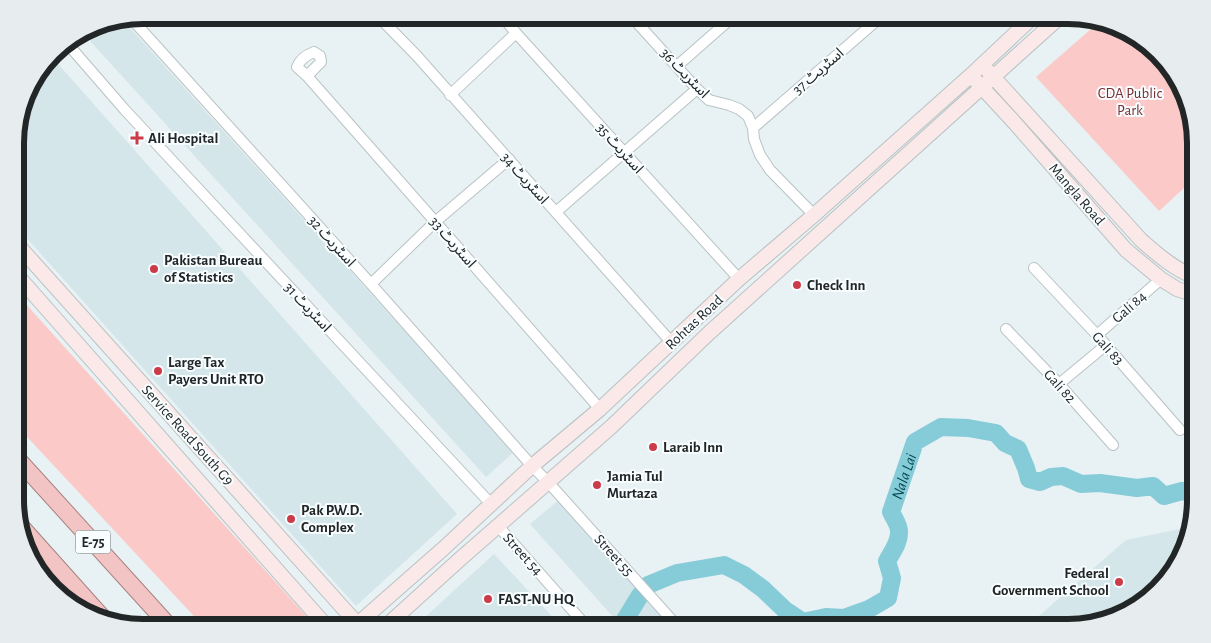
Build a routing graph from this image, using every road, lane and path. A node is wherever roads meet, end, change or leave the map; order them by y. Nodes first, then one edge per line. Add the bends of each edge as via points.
1 (136, 24) edge
2 (386, 24) edge
3 (510, 24) edge
4 (638, 24) edge
5 (725, 24) edge
6 (873, 24) edge
7 (1025, 24) edge
8 (1052, 24) edge
9 (516, 33) junction
10 (71, 48) edge
11 (982, 65) junction
12 (677, 66) junction
13 (306, 76) dead end
14 (970, 76) junction
15 (993, 77) junction
16 (982, 87) junction
17 (697, 89) junction
18 (450, 95) junction
19 (753, 128) junction
20 (624, 152) junction
21 (508, 159) junction
22 (556, 212) junction
23 (814, 215) junction
24 (435, 222) junction
25 (24, 252) edge
26 (1034, 268) dead end
27 (1187, 274) edge
28 (739, 279) junction
29 (1161, 279) junction
30 (24, 283) edge
31 (371, 284) junction
32 (1187, 292) edge
33 (1006, 329) dead end
34 (1097, 335) junction
35 (672, 343) junction
36 (1106, 345) junction
37 (1059, 384) junction
38 (600, 409) junction
39 (1180, 430) dead end
40 (1112, 445) dead end
41 (24, 466) edge
42 (532, 466) junction
43 (548, 482) junction
44 (491, 504) junction
45 (498, 526) junction
46 (30, 536) edge
47 (444, 548) junction
48 (455, 563) junction
49 (95, 609) edge
50 (162, 619) edge
51 (320, 619) edge
52 (351, 619) edge
53 (365, 619) edge
54 (394, 619) edge
55 (580, 619) edge
56 (671, 619) edge

1 - 31 street, اسٹریٹ 32
2 - 18 street, اسٹریٹ 34
3 - 9 street, اسٹریٹ 35
4 - 12 street, اسٹریٹ 36
5 - 12 street
6 - 19 street, اسٹریٹ 37
7 - 11 main road, Rohtas Road
8 - 15 main road, Rohtas Road
9 - 18 street
9 - 20 street, اسٹریٹ 35
10 - 44 street, اسٹریٹ 31
11 - 14 main road, Rohtas Road
11 - 15 main road, Mangla Road
12 - 17 street, اسٹریٹ 36
13 - 24 street, اسٹریٹ 33
14 - 16 main road, Mangla Road
14 - 23 main road, Rohtas Road
15 - 16 main road, Rohtas Road
15 - 27 main road, Mangla Road via 1141,240
16 - 29 main road, Mangla Road via 1126,250
16 - 43 main road, Rohtas Road
17 - 19 street, اسٹریٹ 36 via 709,100 729,105 748,116
17 - 20 street
18 - 21 street, اسٹریٹ 34
19 - 23 street, اسٹریٹ 36 via 760,156
20 - 22 street
20 - 28 street, اسٹریٹ 35
21 - 22 street, اسٹریٹ 34
21 - 24 street
22 - 35 street, اسٹریٹ 34
23 - 28 main road, Rohtas Road
24 - 31 street
24 - 38 street, اسٹریٹ 33
25 - 52 main road, Service Road South G9
26 - 34 street, Gali 83
28 - 35 main road, Rohtas Road
29 - 32 main road, Mangla Road
29 - 34 street, Gali 84
30 - 51 main road, Service Road South G9
31 - 42 street, اسٹریٹ 32
33 - 37 street, Gali 82
34 - 36 street, Gali 83
35 - 38 main road, Rohtas Road
36 - 37 street
36 - 39 street, Gali 83
37 - 40 street, Gali 82
38 - 42 main road, Rohtas Road
41 - 50 highway, E-75
42 - 43 street, Street 55
42 - 44 main road, Rohtas Road
43 - 45 main road, Rohtas Road
43 - 56 street, Street 55
44 - 47 main road, Rohtas Road
45 - 48 main road, Rohtas Road
45 - 55 street, Street 54
46 - 49 highway
47 - 48 main road
47 - 53 main road, Rohtas Road
48 - 54 main road, Rohtas Road

